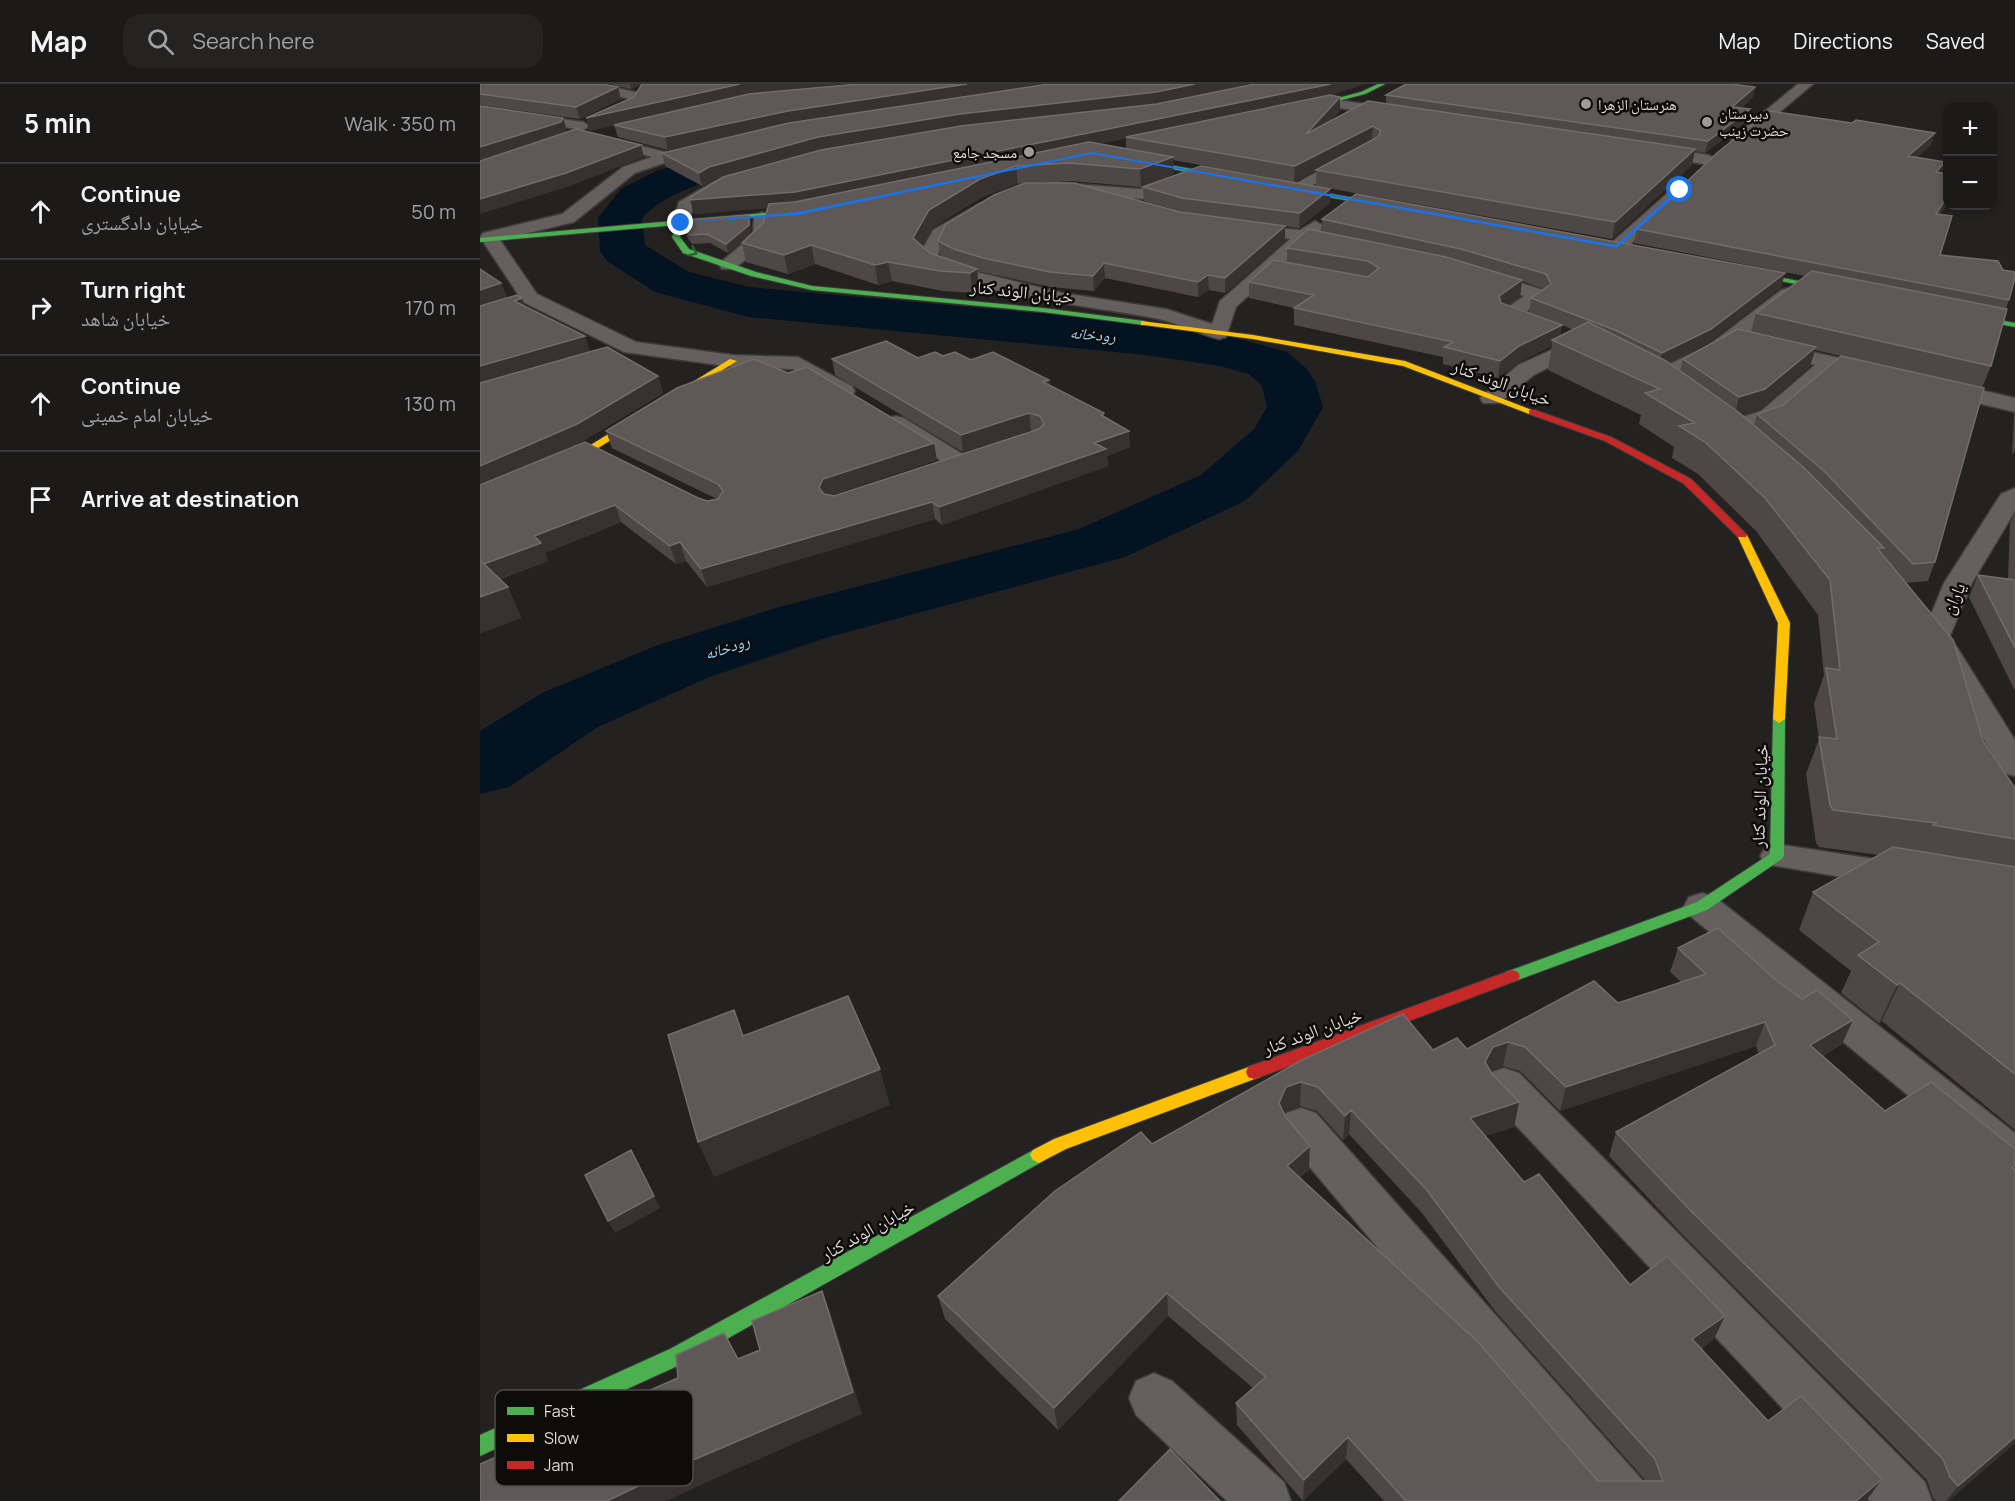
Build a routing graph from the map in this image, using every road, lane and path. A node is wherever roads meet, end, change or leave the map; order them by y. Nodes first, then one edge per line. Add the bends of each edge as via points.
1 (580, 84) edge
2 (1382, 84) edge
3 (1806, 84) edge
4 (648, 86) edge
5 (635, 96) junction
6 (1330, 103) junction
7 (621, 108) edge
8 (480, 111) edge
9 (1285, 112) edge
10 (1420, 116) edge
11 (624, 129) edge
12 (582, 131) junction
13 (1371, 147) edge
14 (1639, 149) edge
15 (1113, 157) edge
16 (1709, 160) junction
17 (1200, 172) junction
18 (741, 178) edge
19 (1247, 181) edge
20 (1270, 185) edge
21 (1033, 188) edge
22 (1072, 188) junction
23 (1294, 189) junction
24 (998, 199) edge
25 (1352, 200) junction
26 (1149, 208) edge
27 (821, 209) edge
28 (1410, 210) edge
29 (762, 217) junction
30 (681, 223) junction
31 (1226, 226) edge
32 (1304, 236) junction
33 (483, 237) edge
34 (1611, 246) joint
35 (1359, 248) edge
36 (1640, 251) edge
37 (728, 265) junction
38 (1721, 267) edge
39 (1269, 268) junction
40 (1458, 270) edge
41 (1293, 272) edge
42 (1802, 283) junction
43 (1858, 294) edge
44 (530, 298) junction
45 (510, 305) edge
46 (1948, 312) edge
47 (2015, 325) edge
48 (1219, 333) junction
49 (1730, 339) junction
50 (631, 348) junction
51 (598, 357) edge
52 (733, 361) junction
53 (1830, 363) junction
54 (1900, 379) edge
55 (1660, 380) edge
56 (1923, 384) edge
57 (1491, 398) junction
58 (859, 400) edge
59 (2015, 405) edge
60 (879, 413) edge
61 (1731, 429) edge
62 (927, 474) edge
63 (2015, 495) edge
64 (480, 498) edge
65 (2015, 766) edge
66 (1778, 855) junction
67 (1936, 881) edge
68 (1702, 906) junction
69 (1504, 1085) edge
70 (1301, 1126) dead end
71 (2015, 1158) edge
72 (603, 1390) edge
73 (1154, 1398) dead end
74 (495, 1439) edge
75 (480, 1446) edge
76 (1265, 1501) edge
77 (1625, 1501) edge
78 (1906, 1501) edge

1 - 5 street
2 - 6 street
3 - 16 street
4 - 5 street
5 - 7 street via 631,104
6 - 9 street
6 - 10 street
8 - 12 street
11 - 12 street
12 - 33 street via 674,155 629,170 568,218
13 - 23 street
14 - 16 street
15 - 17 street
16 - 34 street
17 - 19 street
17 - 22 street via 1143,194
18 - 30 street via 719,185 685,206
20 - 23 street
21 - 22 street
22 - 26 street
23 - 25 street
24 - 48 street via 939,234 927,257 956,273 1063,299 1166,315
25 - 28 street
25 - 32 street
27 - 29 street
29 - 30 street
29 - 37 street via 761,237
30 - 33 street
30 -> 37 street, خیابان الوند کنار via 676,237 687,251
31 - 32 street
32 - 35 street
32 - 39 street
33 - 44 street
34 - 36 street
37 - 48 street, خیابان الوند کنار via 812,288 1043,310
38 - 42 street
39 - 41 street
39 - 48 street via 1227,305
40 - 57 street via 1536,294 1537,297 1509,314 1589,345 1526,370
42 - 43 street
42 - 49 street
44 - 45 street
44 - 50 street
46 - 47 street
48 - 57 street, خیابان الوند کنار via 1405,364
49 - 53 street
49 - 55 street
50 - 51 street
50 - 52 street
52 - 58 street via 798,363
52 - 64 street via 602,453
53 - 54 street
53 - 61 street via 1769,416
56 - 59 street
57 - 66 street, خیابان الوند کنار via 1608,439 1687,481 1745,538 1784,623
60 - 62 street via 971,459
63 - 65 street, یاران via 1929,628
66 - 67 street
66 - 68 street, خیابان الوند کنار
68 - 71 street
68 - 72 street, خیابان الوند کنار via 1060,1144 677,1356
69 - 78 street
70 - 77 street
73 - 76 street
74 - 75 street, خیابان الوند کنار

